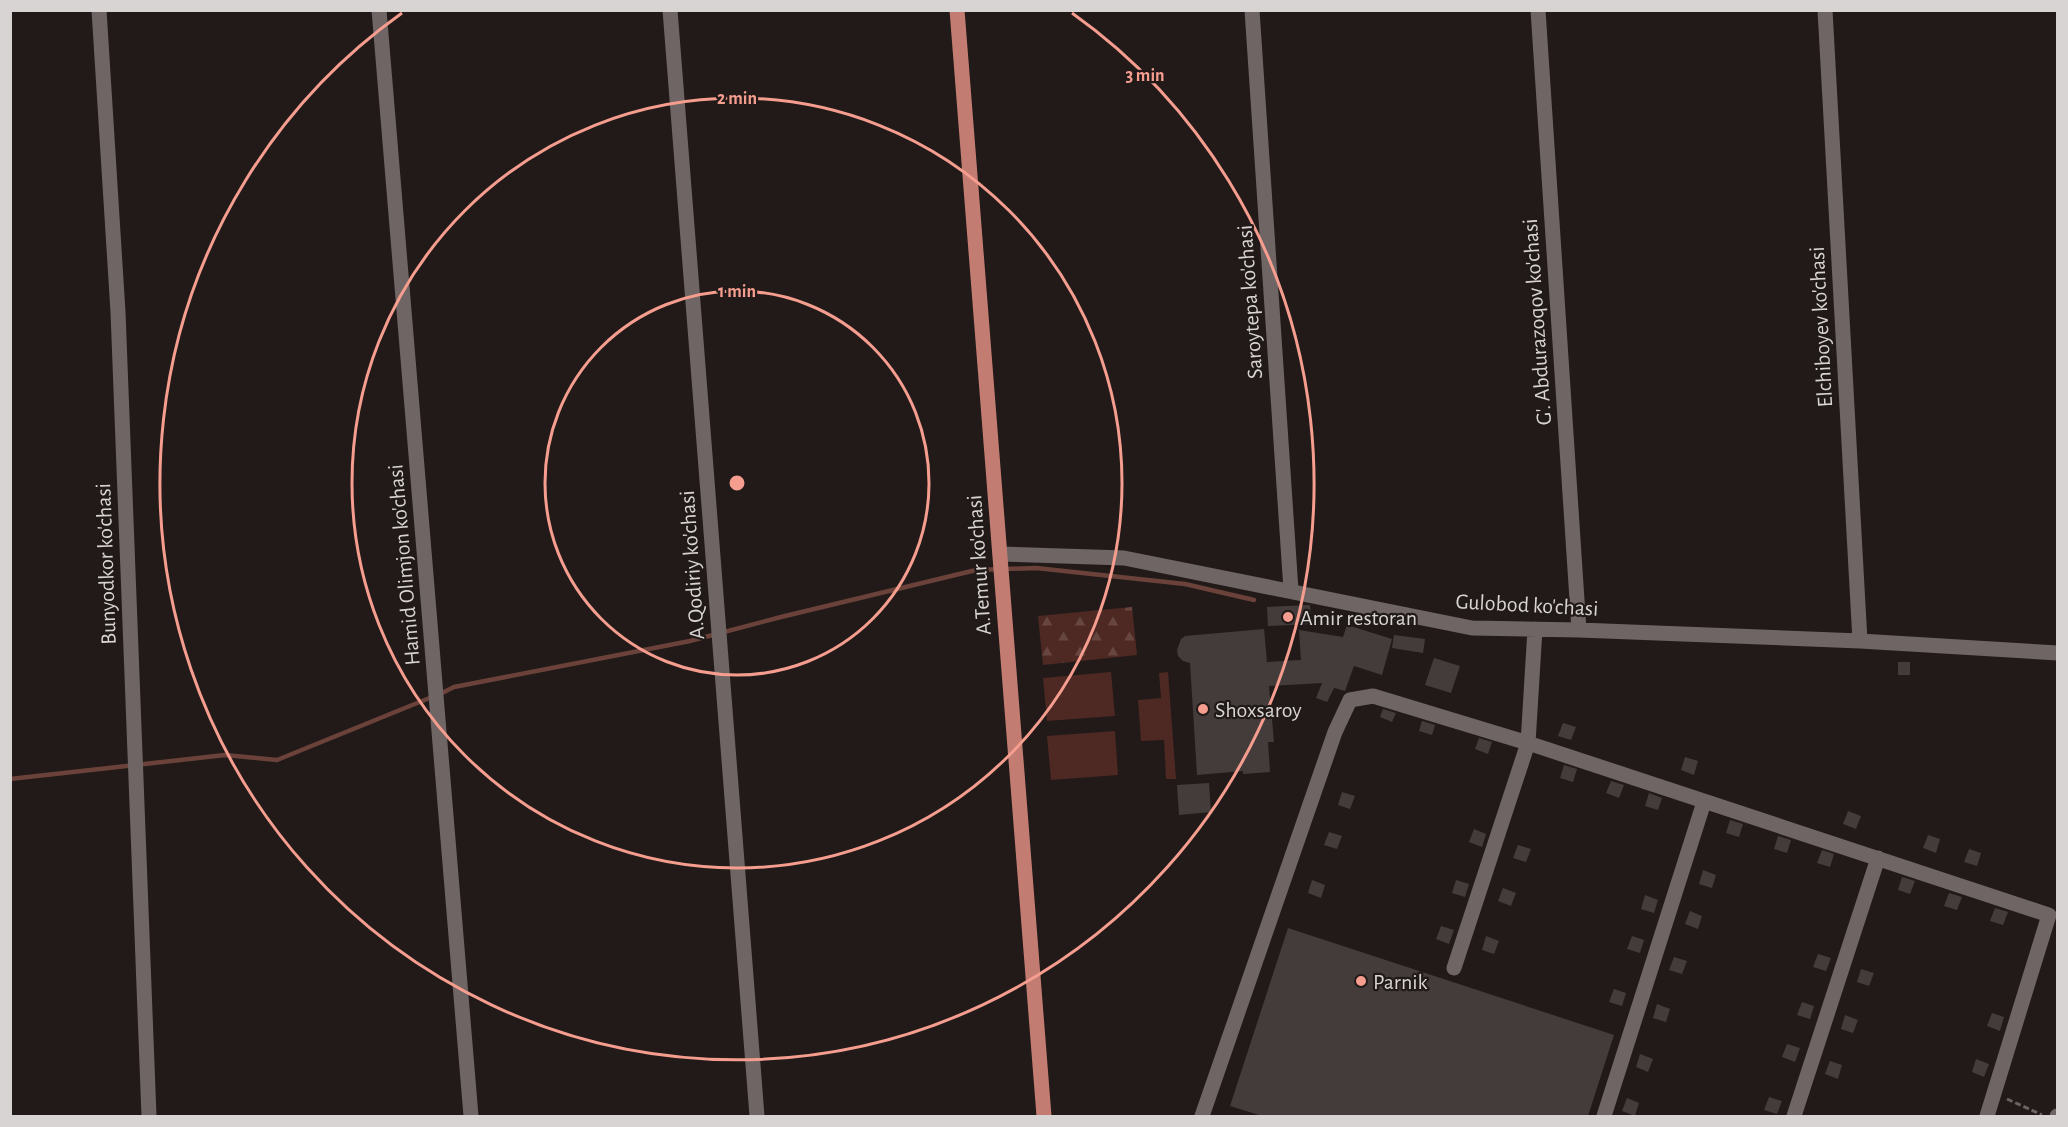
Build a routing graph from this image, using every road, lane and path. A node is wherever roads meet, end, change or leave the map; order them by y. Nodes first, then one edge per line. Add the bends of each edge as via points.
1 (99, 10) edge
2 (379, 10) edge
3 (670, 10) edge
4 (957, 10) edge
5 (1251, 10) edge
6 (1538, 10) edge
7 (1825, 10) edge
8 (1000, 554) junction
9 (1291, 590) junction
10 (1535, 629) junction
11 (1579, 630) junction
12 (1860, 641) junction
13 (2058, 653) edge
14 (1528, 743) junction
15 (1704, 802) junction
16 (1878, 858) junction
17 (1454, 968) dead end
18 (1995, 1093) junction
19 (149, 1116) edge
20 (471, 1116) edge
21 (757, 1116) edge
22 (1044, 1116) edge
23 (1202, 1116) edge
24 (1604, 1116) edge
25 (1794, 1116) edge
26 (1987, 1116) edge
27 (2047, 1116) edge

1 - 19 street, Bunyodkor ko'chasi via 118,312
2 - 20 street, Hamid Olimjon ko'chasi
3 - 21 street, A.Qodiriy ko'chasi
4 - 8 main road, A.Temur ko'chasi
5 - 9 street, Saroytepa ko'chasi
6 - 11 street, G'. Abdurazoqov ko'chasi
7 - 12 street, Elchiboyev ko'chasi
8 - 9 street, Gulobod ko'chasi via 1124,558
8 - 22 main road, A.Temur ko'chasi
9 - 10 street, Gulobod ko'chasi via 1472,628
10 - 11 street, Gulobod ko'chasi
10 - 14 street
11 - 12 street, Gulobod ko'chasi
12 - 13 street, Gulobod ko'chasi
14 - 15 street
14 - 17 street
14 - 23 street via 1373,696 1350,700 1335,732
15 - 16 street
15 - 24 street
16 - 18 street via 2049,915
16 - 25 street
18 - 26 street
18 - 27 path

